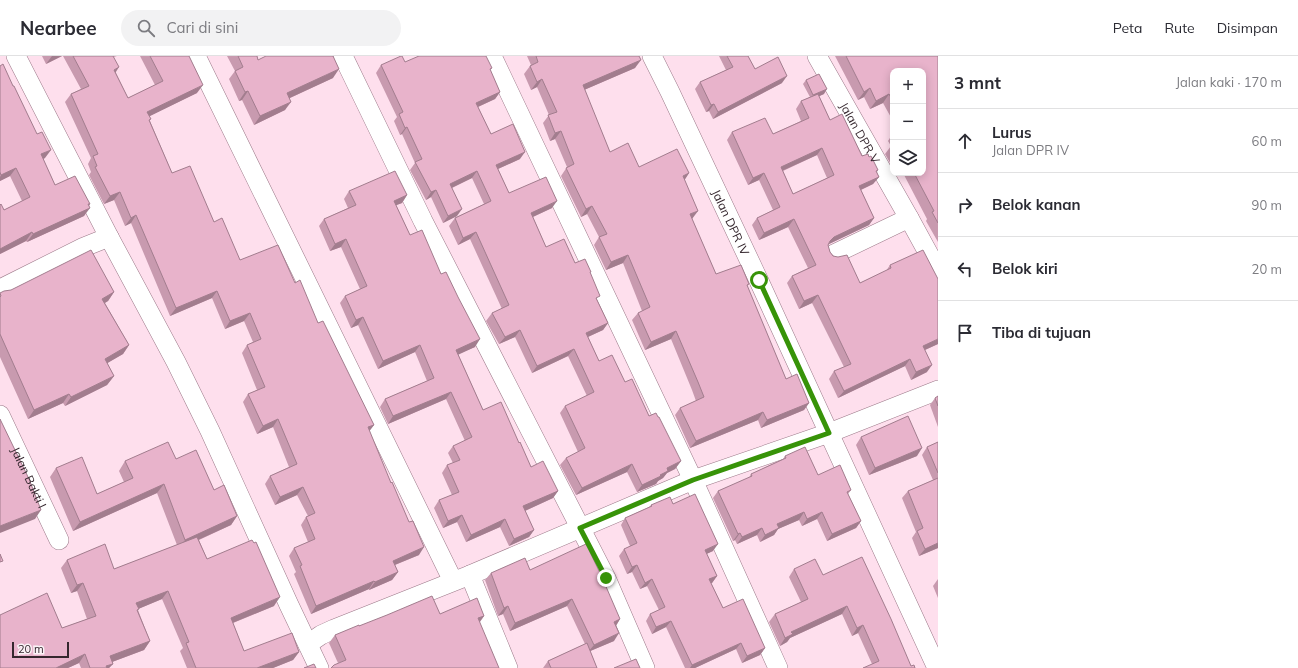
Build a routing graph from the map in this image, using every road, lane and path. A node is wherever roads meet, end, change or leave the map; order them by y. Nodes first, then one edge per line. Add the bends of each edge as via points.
1 (16, 56) edge
2 (196, 56) edge
3 (343, 56) edge
4 (492, 56) edge
5 (652, 56) edge
6 (817, 56) edge
7 (909, 218) junction
8 (109, 237) junction
9 (834, 254) dead end
10 (938, 271) edge
11 (0, 289) edge
12 (938, 390) edge
13 (0, 415) edge
14 (829, 433) junction
15 (693, 480) junction
16 (580, 528) junction
17 (59, 540) dead end
18 (462, 578) junction
19 (308, 644) junction
20 (319, 668) edge
21 (508, 668) edge
22 (645, 668) edge
23 (778, 668) edge
24 (936, 668) edge

1 - 8 street
2 - 18 street
3 - 16 street via 422,221
4 - 15 street
5 - 14 street, Jalan DPR IV
6 - 7 street, Jalan DPR V
7 - 9 street
7 - 10 street, Jalan DPR V
8 - 11 street
8 - 19 street via 210,431
12 - 14 street
13 - 17 street, Jalan Bakti I
14 - 15 street
14 - 24 street, Jalan DPR IV
15 - 16 street
15 - 23 street
16 - 18 street
16 - 22 street via 606,578
18 - 19 street via 334,629
18 - 21 street
19 - 20 street

